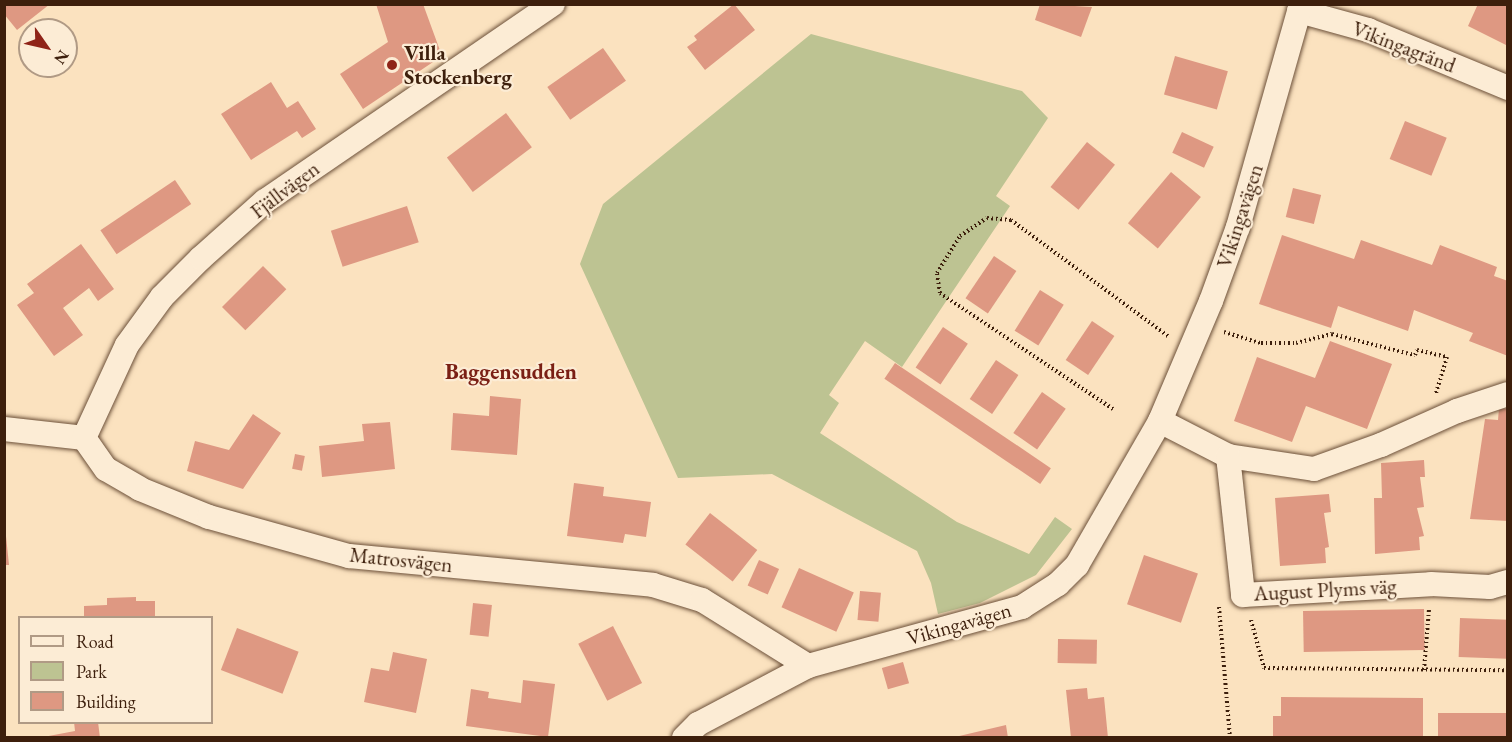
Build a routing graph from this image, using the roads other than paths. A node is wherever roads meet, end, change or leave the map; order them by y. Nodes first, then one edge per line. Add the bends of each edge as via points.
1 (553, 4) edge
2 (1300, 8) edge
3 (1508, 88) edge
4 (1508, 394) edge
5 (1160, 421) junction
6 (4, 429) edge
7 (84, 438) junction
8 (1228, 456) junction
9 (1508, 582) edge
10 (808, 666) junction
11 (684, 738) edge

1 - 7 street, Fjällvägen via 265,201 201,258 162,297 127,345
2 - 3 street, Vikingagränd via 1368,30
2 - 5 street, Vikingavägen via 1239,227
4 - 8 street via 1314,469
5 - 8 street
5 - 10 street, Vikingavägen via 1077,565 1058,584 1022,607
6 - 7 street
7 - 10 street, Matrosvägen via 106,469 140,489 208,517 349,556 653,585 702,600
8 - 9 street, August Plyms väg via 1244,595 1431,584 1491,587
10 - 11 street, Vikingavägen via 698,724

